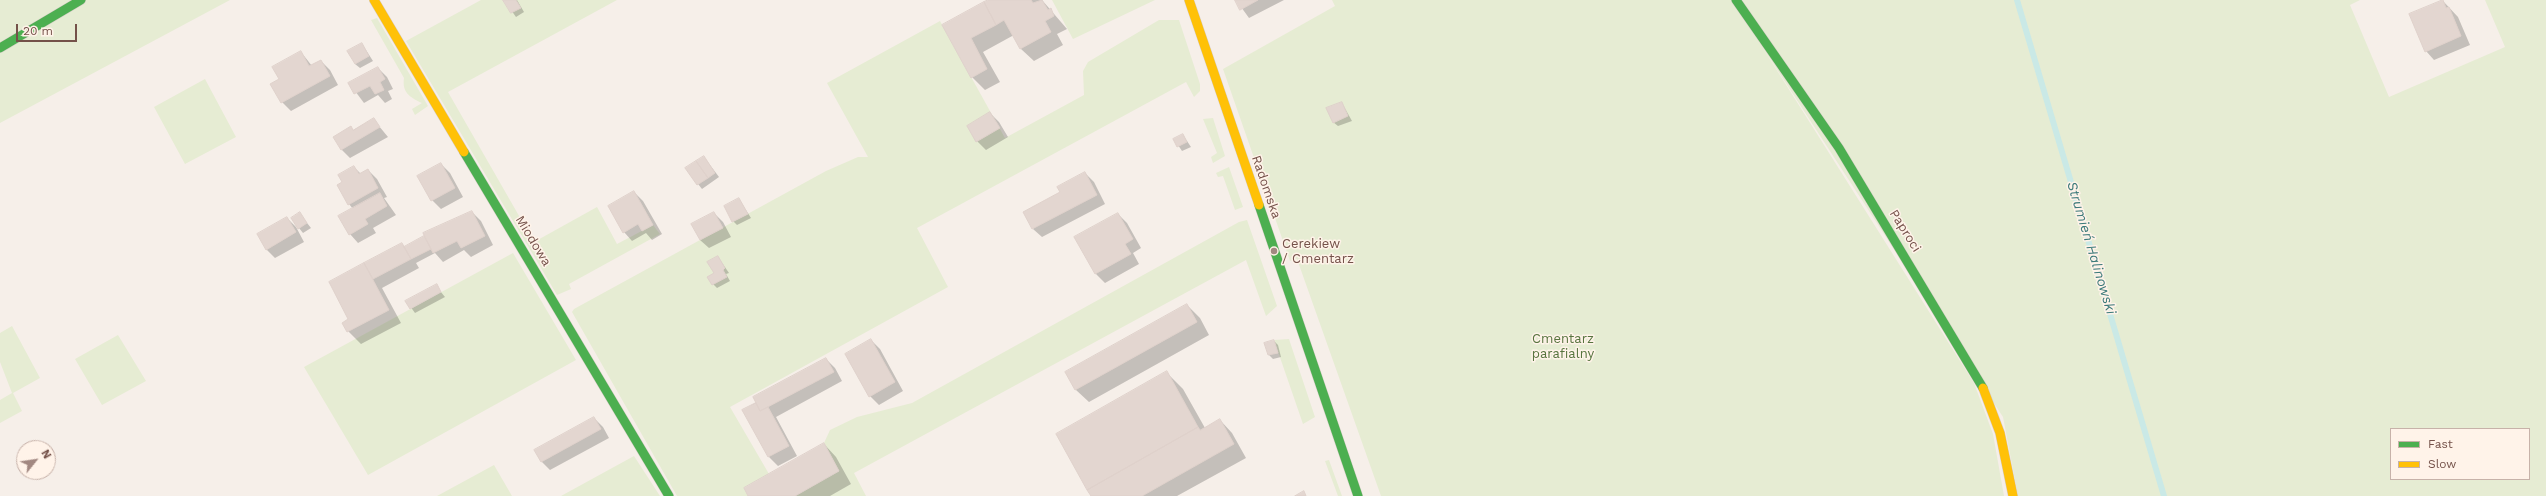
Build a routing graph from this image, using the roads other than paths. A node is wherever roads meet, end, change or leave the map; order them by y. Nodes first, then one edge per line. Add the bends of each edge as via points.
1 (81, 0) edge
2 (374, 0) edge
3 (1189, 0) edge
4 (1736, 0) edge
5 (0, 48) edge
6 (669, 496) edge
7 (1358, 496) edge
8 (2013, 496) edge

1 - 5 street
2 - 6 street, Miodowa
3 - 7 street, Radomska
4 - 8 street, Paproci via 1766,40 1846,160 1908,259 1982,388 1994,414

